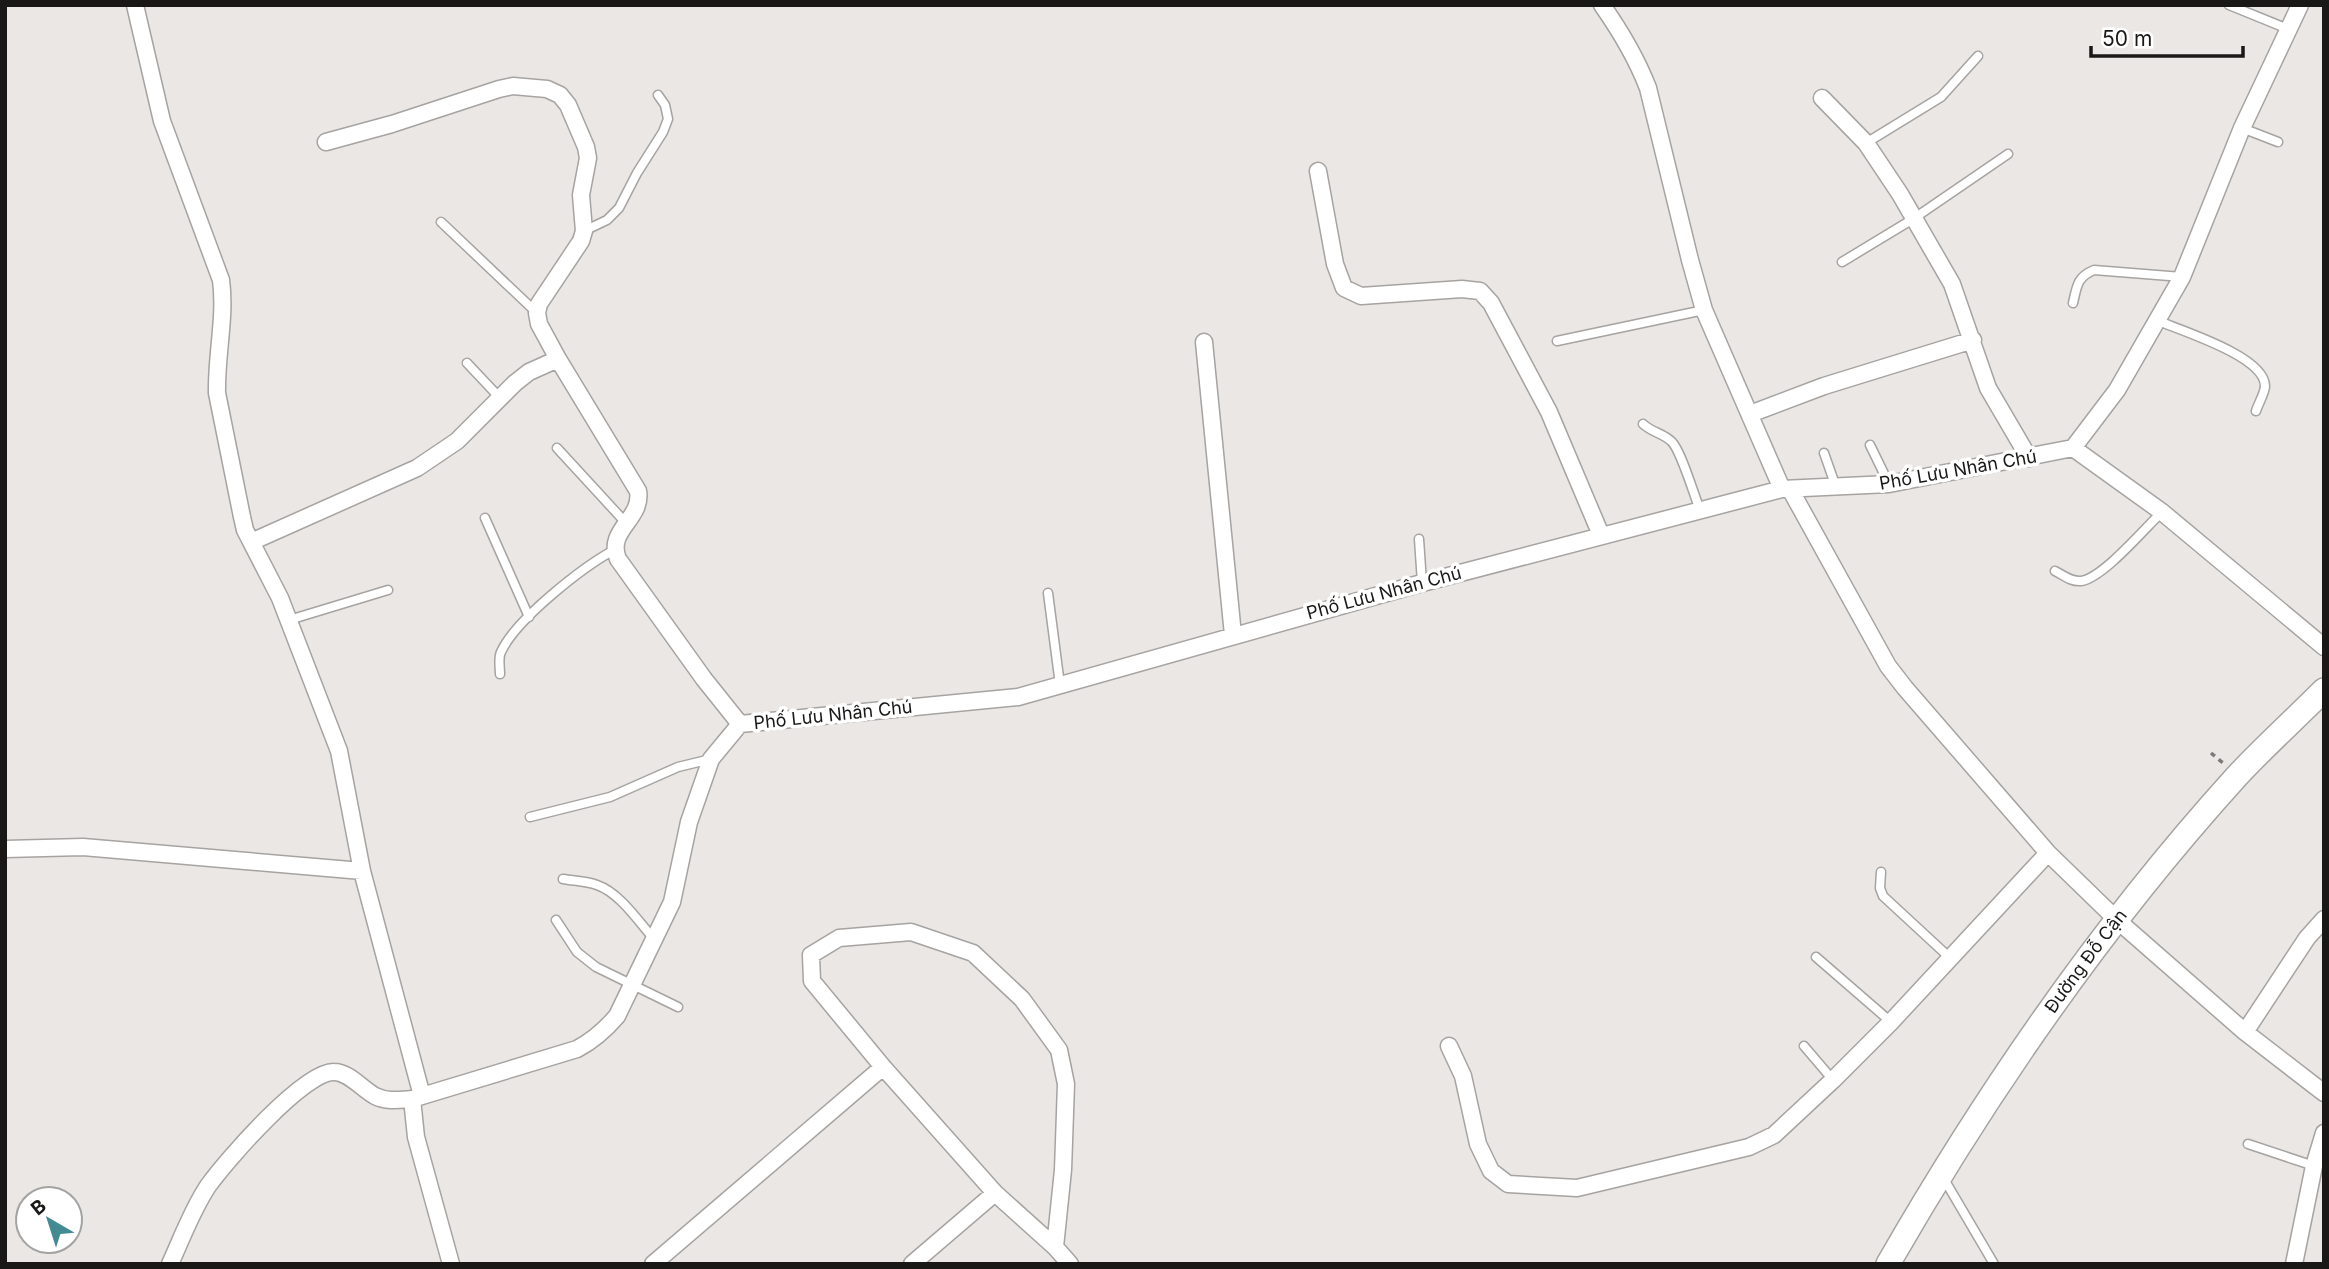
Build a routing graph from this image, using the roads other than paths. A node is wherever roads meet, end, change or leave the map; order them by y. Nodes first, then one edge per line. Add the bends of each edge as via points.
1 (135, 5) edge
2 (1602, 5) edge
3 (2229, 5) edge
4 (2300, 5) edge
5 (2288, 29) junction
6 (1978, 56) dead end
7 (658, 95) dead end
8 (1822, 98) dead end
9 (2242, 128) junction
10 (326, 142) dead end
11 (2278, 142) dead end
12 (1866, 143) junction
13 (2008, 154) dead end
14 (1318, 171) dead end
15 (1913, 219) junction
16 (441, 222) dead end
17 (584, 231) junction
18 (1842, 262) dead end
19 (2182, 277) junction
20 (2073, 303) dead end
21 (1704, 310) junction
22 (537, 313) junction
23 (2156, 320) junction
24 (1973, 340) junction
25 (1557, 341) dead end
26 (1204, 342) dead end
27 (558, 359) junction
28 (467, 363) dead end
29 (500, 398) junction
30 (2256, 411) dead end
31 (1750, 414) junction
32 (1643, 424) dead end
33 (1870, 445) dead end
34 (557, 448) dead end
35 (2073, 448) junction
36 (1824, 453) dead end
37 (2029, 458) junction
38 (1889, 484) junction
39 (1836, 487) junction
40 (1786, 489) junction
41 (1700, 510) junction
42 (2162, 512) junction
43 (485, 518) dead end
44 (626, 524) junction
45 (1601, 536) junction
46 (1419, 540) dead end
47 (251, 542) junction
48 (614, 550) junction
49 (2055, 570) dead end
50 (1422, 583) junction
51 (388, 590) dead end
52 (1048, 593) dead end
53 (528, 617) junction
54 (289, 620) junction
55 (1233, 635) junction
56 (2324, 647) edge
57 (500, 674) dead end
58 (1060, 685) junction
59 (2324, 690) edge
60 (740, 724) junction
61 (711, 759) junction
62 (530, 817) dead end
63 (5, 849) edge
64 (2048, 853) junction
65 (362, 871) junction
66 (1881, 872) dead end
67 (563, 879) dead end
68 (2324, 919) edge
69 (556, 920) dead end
70 (2117, 920) junction
71 (654, 939) junction
72 (1816, 957) dead end
73 (1949, 957) junction
74 (631, 986) junction
75 (677, 1007) dead end
76 (1891, 1022) junction
77 (2245, 1032) junction
78 (1449, 1046) dead end
79 (1804, 1046) dead end
80 (883, 1067) junction
81 (1833, 1080) junction
82 (2324, 1093) edge
83 (417, 1097) junction
84 (2324, 1133) edge
85 (2248, 1144) dead end
86 (2314, 1166) junction
87 (1941, 1173) junction
88 (995, 1193) junction
89 (1055, 1247) junction
90 (170, 1264) edge
91 (451, 1264) edge
92 (653, 1264) edge
93 (912, 1264) edge
94 (1070, 1264) edge
95 (1888, 1264) edge
96 (1994, 1264) edge
97 (2294, 1264) edge

1 - 47 street via 162,121 220,280 218,393
2 - 21 street via 1624,36 1648,88
3 - 5 lane
4 - 5 street
5 - 9 street
6 - 12 lane via 1941,97
7 - 17 lane via 668,119 663,132 619,208
8 - 12 street
9 - 11 lane
9 - 19 street
10 - 17 street via 499,89 547,89 568,105 586,147 581,195
12 - 15 street
13 - 15 lane
14 - 45 street via 1335,264 1345,288 1361,296 1462,289 1480,291 1491,303 1554,423
15 - 18 lane
15 - 24 street via 1952,285
16 - 22 lane
17 - 22 street
19 - 20 lane via 2094,270 2078,282
19 - 23 street
21 - 25 lane
21 - 31 street
22 - 27 street
23 - 30 lane via 2252,364 2265,386
23 - 35 street via 2118,390
24 - 31 street
24 - 37 street via 1988,388
26 - 55 street
27 - 29 street via 529,372
27 - 44 street via 638,491 638,506
28 - 29 lane
29 - 47 street via 457,441 417,468
31 - 40 street
32 - 41 lane via 1674,444
33 - 38 lane
34 - 44 lane
35 - 37 street, Phố Lưu Nhân Chú
35 - 42 street
36 - 39 lane
37 - 38 street, Phố Lưu Nhân Chú
38 - 39 street, Phố Lưu Nhân Chú
39 - 40 street, Phố Lưu Nhân Chú
40 - 41 street, Phố Lưu Nhân Chú
40 - 64 street via 1888,666
41 - 45 street, Phố Lưu Nhân Chú
42 - 49 lane via 2098,575 2080,581
42 - 56 street
43 - 53 lane
44 - 48 street
45 - 50 street, Phố Lưu Nhân Chú
46 - 50 lane
47 - 54 street
48 - 53 lane via 584,568
48 - 60 street
50 - 55 street, Phố Lưu Nhân Chú
51 - 54 lane
52 - 58 lane
53 - 57 lane via 499,655
54 - 65 street via 339,751
55 - 58 street, Phố Lưu Nhân Chú
58 - 60 street, Phố Lưu Nhân Chú via 1018,697
59 - 70 main road, Đường Đỗ Cận via 2238,775
60 - 61 street, Phố Lưu Nhân Chú
61 - 62 lane via 678,767 610,797
61 - 71 street, Phố Lưu Nhân Chú via 689,822 676,889
63 - 65 street via 83,847
64 - 70 street
64 - 73 street
65 - 83 street
66 - 73 lane via 1883,896
67 - 71 lane via 606,888
68 - 77 street
69 - 74 lane via 577,952
70 - 77 street
70 - 87 main road, Đường Đỗ Cận via 2034,1031
71 - 74 street, Phố Lưu Nhân Chú
72 - 76 lane
73 - 76 street
74 - 75 lane
74 - 83 street, Phố Lưu Nhân Chú via 617,1016 585,1045
76 - 81 street
77 - 82 street
78 - 81 street via 1463,1076 1478,1144 1491,1171 1508,1184 1577,1188 1749,1147 1773,1135
79 - 81 lane
80 - 88 street
80 - 89 street via 812,981 811,955 839,938 911,932 973,953 1023,999 1059,1050 1066,1084
80 - 92 street
83 - 90 street via 390,1101 337,1071 313,1078 281,1104 208,1186
83 - 91 street via 416,1137
84 - 86 street
85 - 86 lane
86 - 97 street
87 - 95 main road, Đường Đỗ Cận
87 - 96 lane
88 - 89 street
88 - 93 street
89 - 94 street

